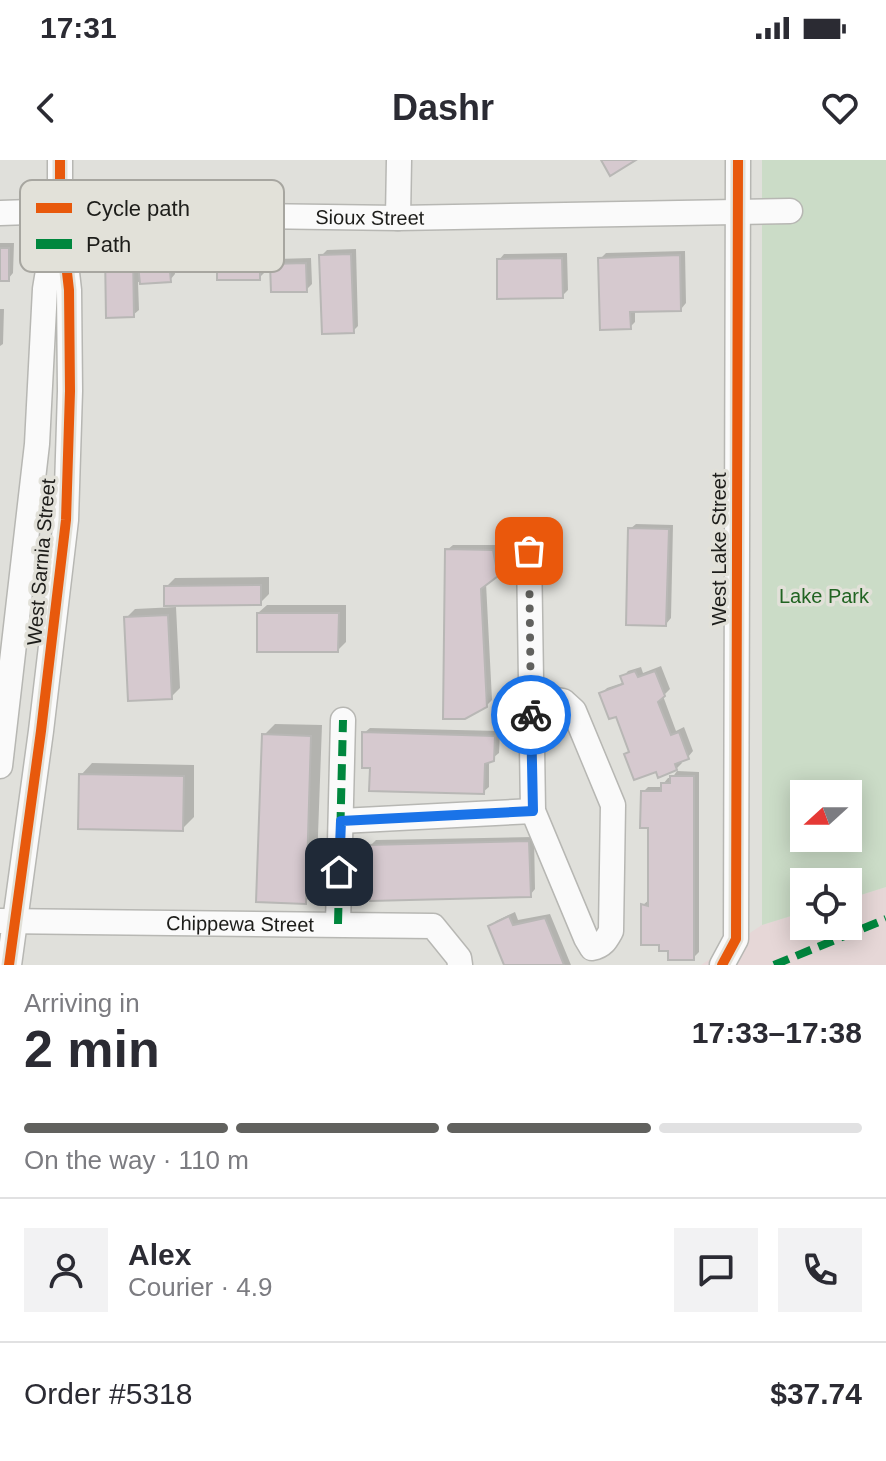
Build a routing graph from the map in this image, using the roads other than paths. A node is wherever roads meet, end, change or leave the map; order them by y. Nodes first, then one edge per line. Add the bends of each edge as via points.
1 (399, 160) edge
2 (738, 160) edge
3 (790, 211) dead end
4 (20, 212) edge
5 (738, 212) junction
6 (0, 213) edge
7 (284, 217) edge
8 (398, 218) junction
9 (48, 272) edge
10 (67, 272) edge
11 (529, 551) dead end
12 (531, 696) junction
13 (343, 720) dead end
14 (0, 766) edge
15 (533, 811) junction
16 (341, 821) junction
17 (8, 921) edge
18 (338, 924) junction
19 (9, 965) edge
20 (460, 965) edge
21 (722, 965) edge

1 - 8 street
2 - 5 street, West Lake Street
3 - 5 street, Sioux Street
4 - 6 street, Sioux Street
5 - 8 street, Sioux Street
5 - 21 street, West Lake Street via 736,939
7 - 8 street, Sioux Street
9 - 14 street, West Sarnia Street via 37,444
10 - 17 street, West Sarnia Street via 66,520 41,731
11 - 12 street
12 - 15 street
12 - 15 street via 563,701 574,711 613,805 611,931 599,947 592,948 586,938
13 - 16 street
15 - 16 street
16 - 18 street
17 - 18 street, Chippewa Street
17 - 19 street, West Sarnia Street
18 - 20 street, Chippewa Street via 433,926

